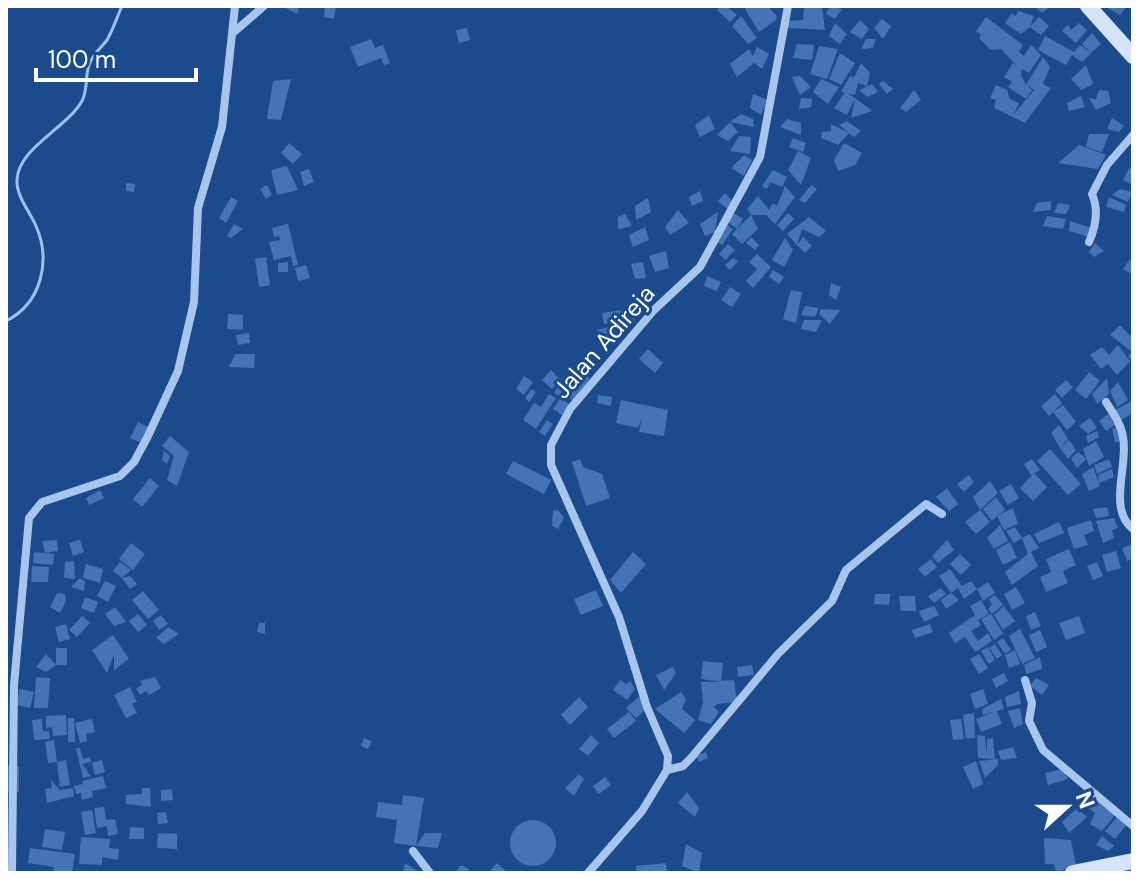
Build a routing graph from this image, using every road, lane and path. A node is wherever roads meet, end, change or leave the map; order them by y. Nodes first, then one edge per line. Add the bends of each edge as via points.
1 (235, 6) edge
2 (264, 6) edge
3 (788, 6) edge
4 (1088, 6) edge
5 (234, 33) junction
6 (1133, 56) edge
7 (1133, 135) edge
8 (1089, 242) dead end
9 (1106, 402) dead end
10 (942, 514) dead end
11 (1133, 529) edge
12 (1025, 680) dead end
13 (667, 770) junction
14 (1133, 826) edge
15 (413, 851) dead end
16 (1133, 861) edge
17 (10, 867) edge
18 (430, 873) edge
19 (588, 873) edge
20 (1073, 873) edge

1 - 5 street
2 - 5 street
3 - 13 street, Jalan Adireja via 760,157 700,267 654,310 570,409 551,445 551,465 619,617 668,756
4 - 6 street
5 - 17 street via 222,127 198,208 194,302 178,371 134,462 120,476 42,502 29,518 14,685
7 - 8 street via 1107,165 1092,194 1096,223
9 - 11 street via 1124,439 1121,503 1125,522
10 - 13 street via 926,504 850,565 832,601 778,654 691,758
12 - 14 street via 1032,703 1029,721 1043,750
13 - 19 street via 642,811
15 - 18 street
16 - 20 street

